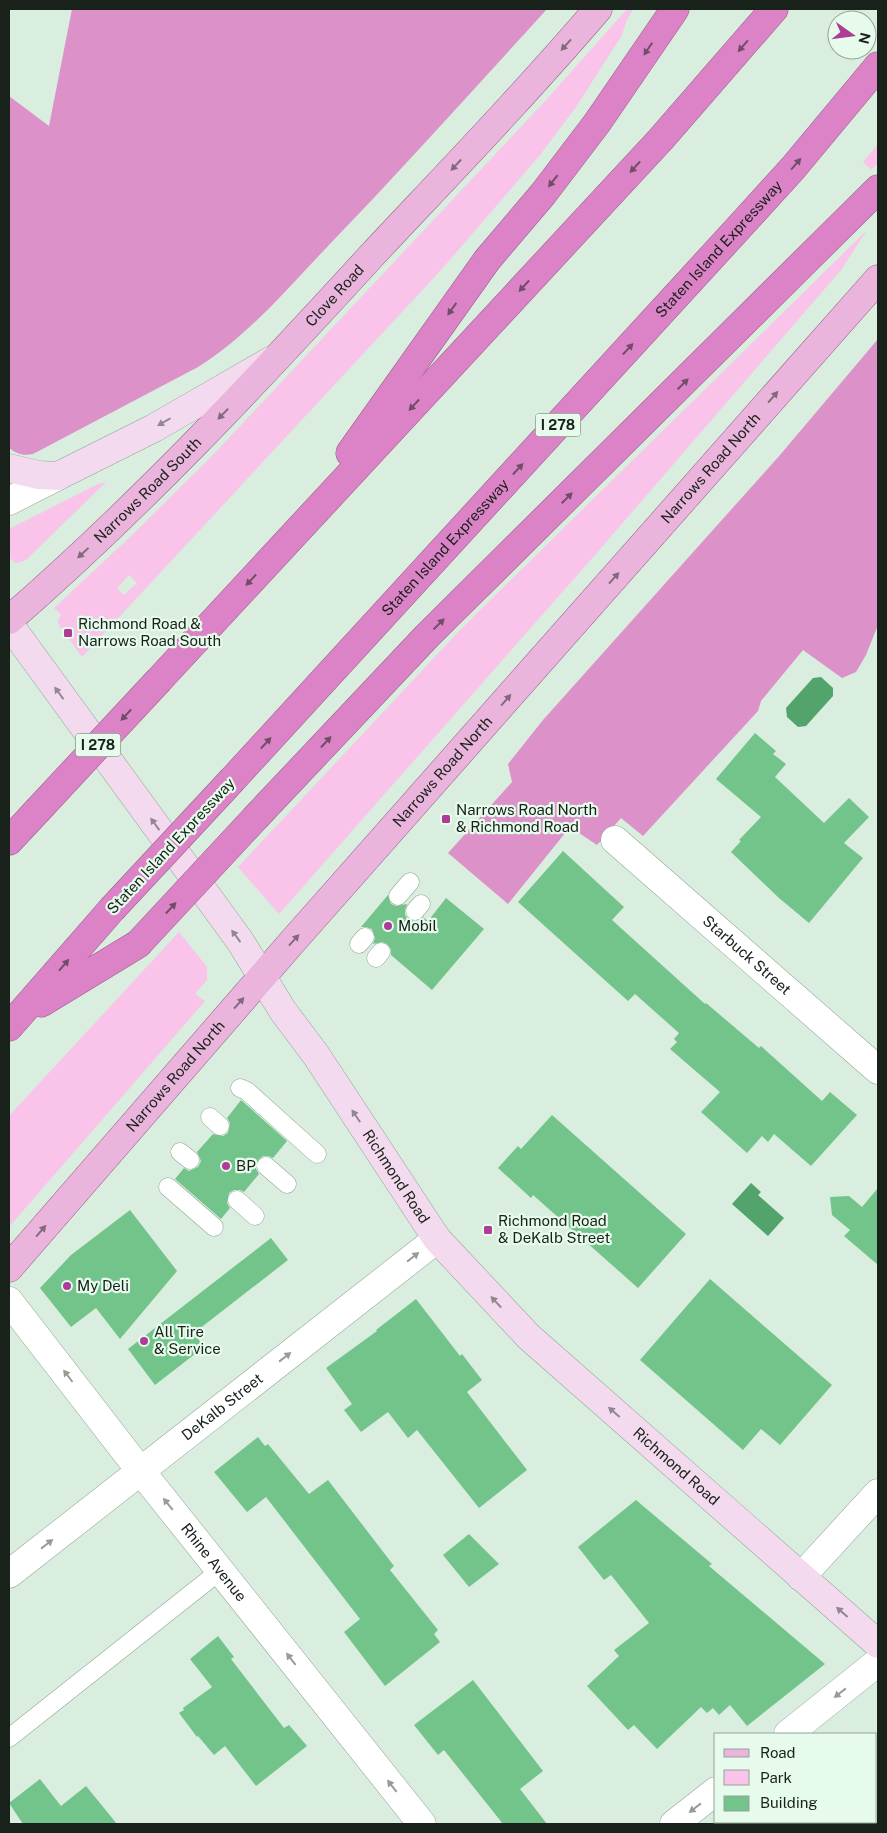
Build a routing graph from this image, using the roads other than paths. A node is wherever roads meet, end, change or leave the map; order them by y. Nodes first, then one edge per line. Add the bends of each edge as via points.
1 (598, 9) edge
2 (675, 9) edge
3 (774, 9) edge
4 (878, 66) edge
5 (878, 190) edge
6 (878, 279) edge
7 (282, 354) junction
8 (9, 468) edge
9 (58, 476) junction
10 (9, 501) edge
11 (285, 544) junction
12 (9, 620) edge
13 (9, 624) edge
14 (616, 840) dead end
15 (9, 841) edge
16 (410, 882) dead end
17 (398, 896) dead end
18 (263, 977) junction
19 (15, 1021) edge
20 (878, 1070) edge
21 (240, 1088) dead end
22 (317, 1154) dead end
23 (266, 1166) dead end
24 (287, 1184) dead end
25 (168, 1187) dead end
26 (237, 1200) dead end
27 (255, 1216) dead end
28 (214, 1227) dead end
29 (437, 1239) junction
30 (9, 1268) edge
31 (9, 1301) edge
32 (141, 1470) junction
33 (878, 1493) edge
34 (221, 1570) junction
35 (9, 1574) edge
36 (801, 1577) junction
37 (878, 1644) edge
38 (878, 1662) edge
39 (789, 1733) edge
40 (10, 1734) edge
41 (714, 1793) edge
42 (422, 1824) edge
43 (674, 1824) edge

1 -> 7 main road, Clove Road
2 -> 11 highway via 598,123 487,260
3 -> 11 highway, I 278 via 661,139
19 -> 4 highway, Staten Island Expressway / I 278, bridge via 112,909 702,269 793,168
19 -> 5 highway, bridge via 138,944 426,636
18 -> 6 main road, Narrows Road North
7 -> 9 main road, Clove Road via 154,428
7 -> 12 main road, Narrows Road South via 126,512
8 - 9 main road
9 - 10 street, Clove Road
11 -> 15 highway, I 278, bridge
18 -> 13 main road, Richmond Road
14 - 20 street, Starbuck Street
16 - 17 lane
29 -> 18 main road, Richmond Road
30 -> 18 main road, Narrows Road North
21 - 22 lane
23 - 24 lane
25 - 28 lane
26 - 27 lane
32 -> 29 street, DeKalb Street
36 -> 29 main road, Richmond Road via 529,1337
32 -> 31 street, Rhine Avenue
34 -> 32 street, Rhine Avenue
35 -> 32 street, DeKalb Street
33 - 36 street
34 - 40 lane
42 -> 34 street, Rhine Avenue
37 -> 36 main road, Richmond Road
38 -> 39 street
41 -> 43 street

